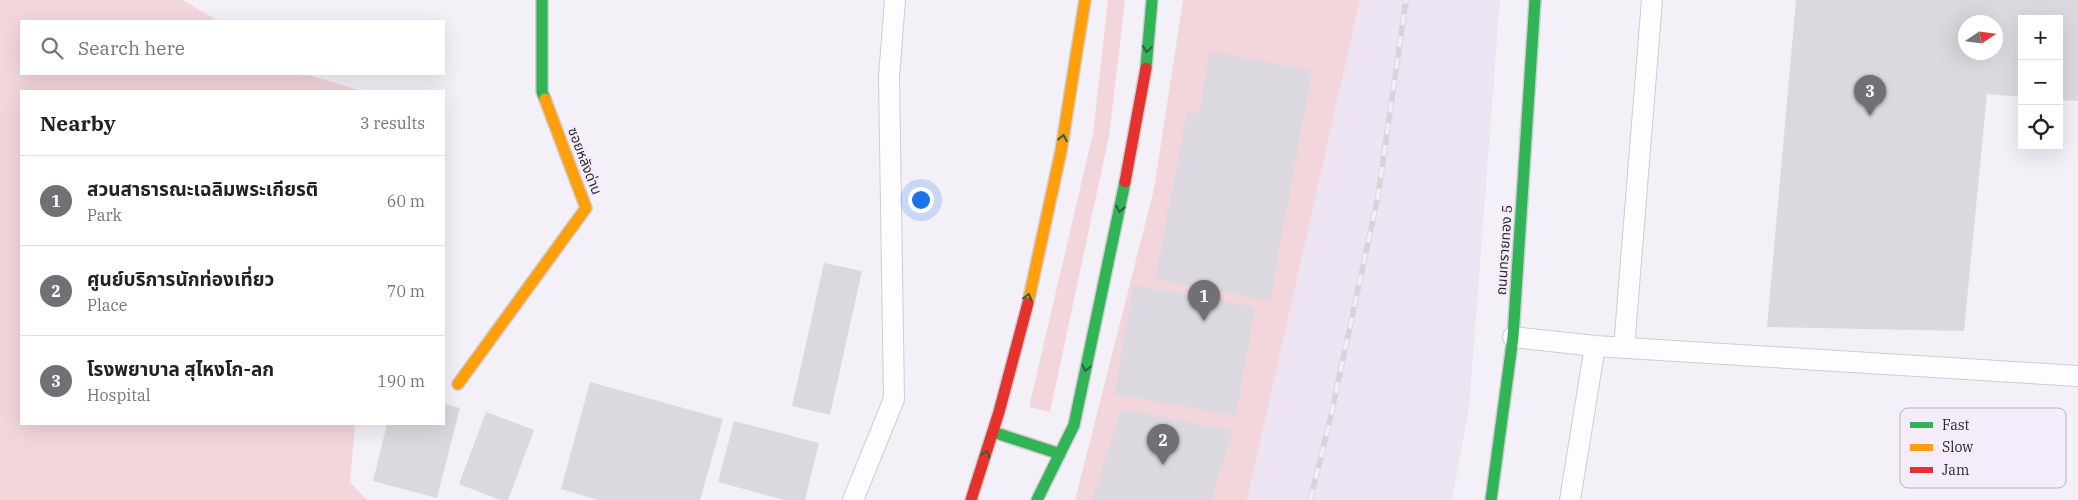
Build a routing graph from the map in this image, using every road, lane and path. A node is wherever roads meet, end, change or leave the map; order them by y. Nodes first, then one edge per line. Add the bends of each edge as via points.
1 (542, 0) edge
2 (895, 0) edge
3 (1085, 0) edge
4 (1152, 0) edge
5 (1535, 0) edge
6 (1652, 0) edge
7 (1514, 337) junction
8 (1595, 346) junction
9 (1624, 348) junction
10 (2078, 376) edge
11 (458, 384) dead end
12 (993, 432) junction
13 (1060, 454) junction
14 (853, 500) edge
15 (971, 500) edge
16 (1037, 500) edge
17 (1491, 500) edge
18 (1570, 500) edge

1 - 11 main road, ซอยหลังด่าน via 542,92 586,208
2 - 14 lane via 889,77 894,399
12 -> 3 main road via 1044,229 1077,66
4 -> 13 main road via 1145,74 1115,236 1074,425
5 - 7 main road, ถนนทรายทอง 5
6 - 9 lane
7 - 8 lane
7 - 17 main road, ถนนทรายทอง 5
8 - 9 lane
8 - 18 lane
9 - 10 lane
12 - 13 main road
15 -> 12 main road
13 - 16 main road

